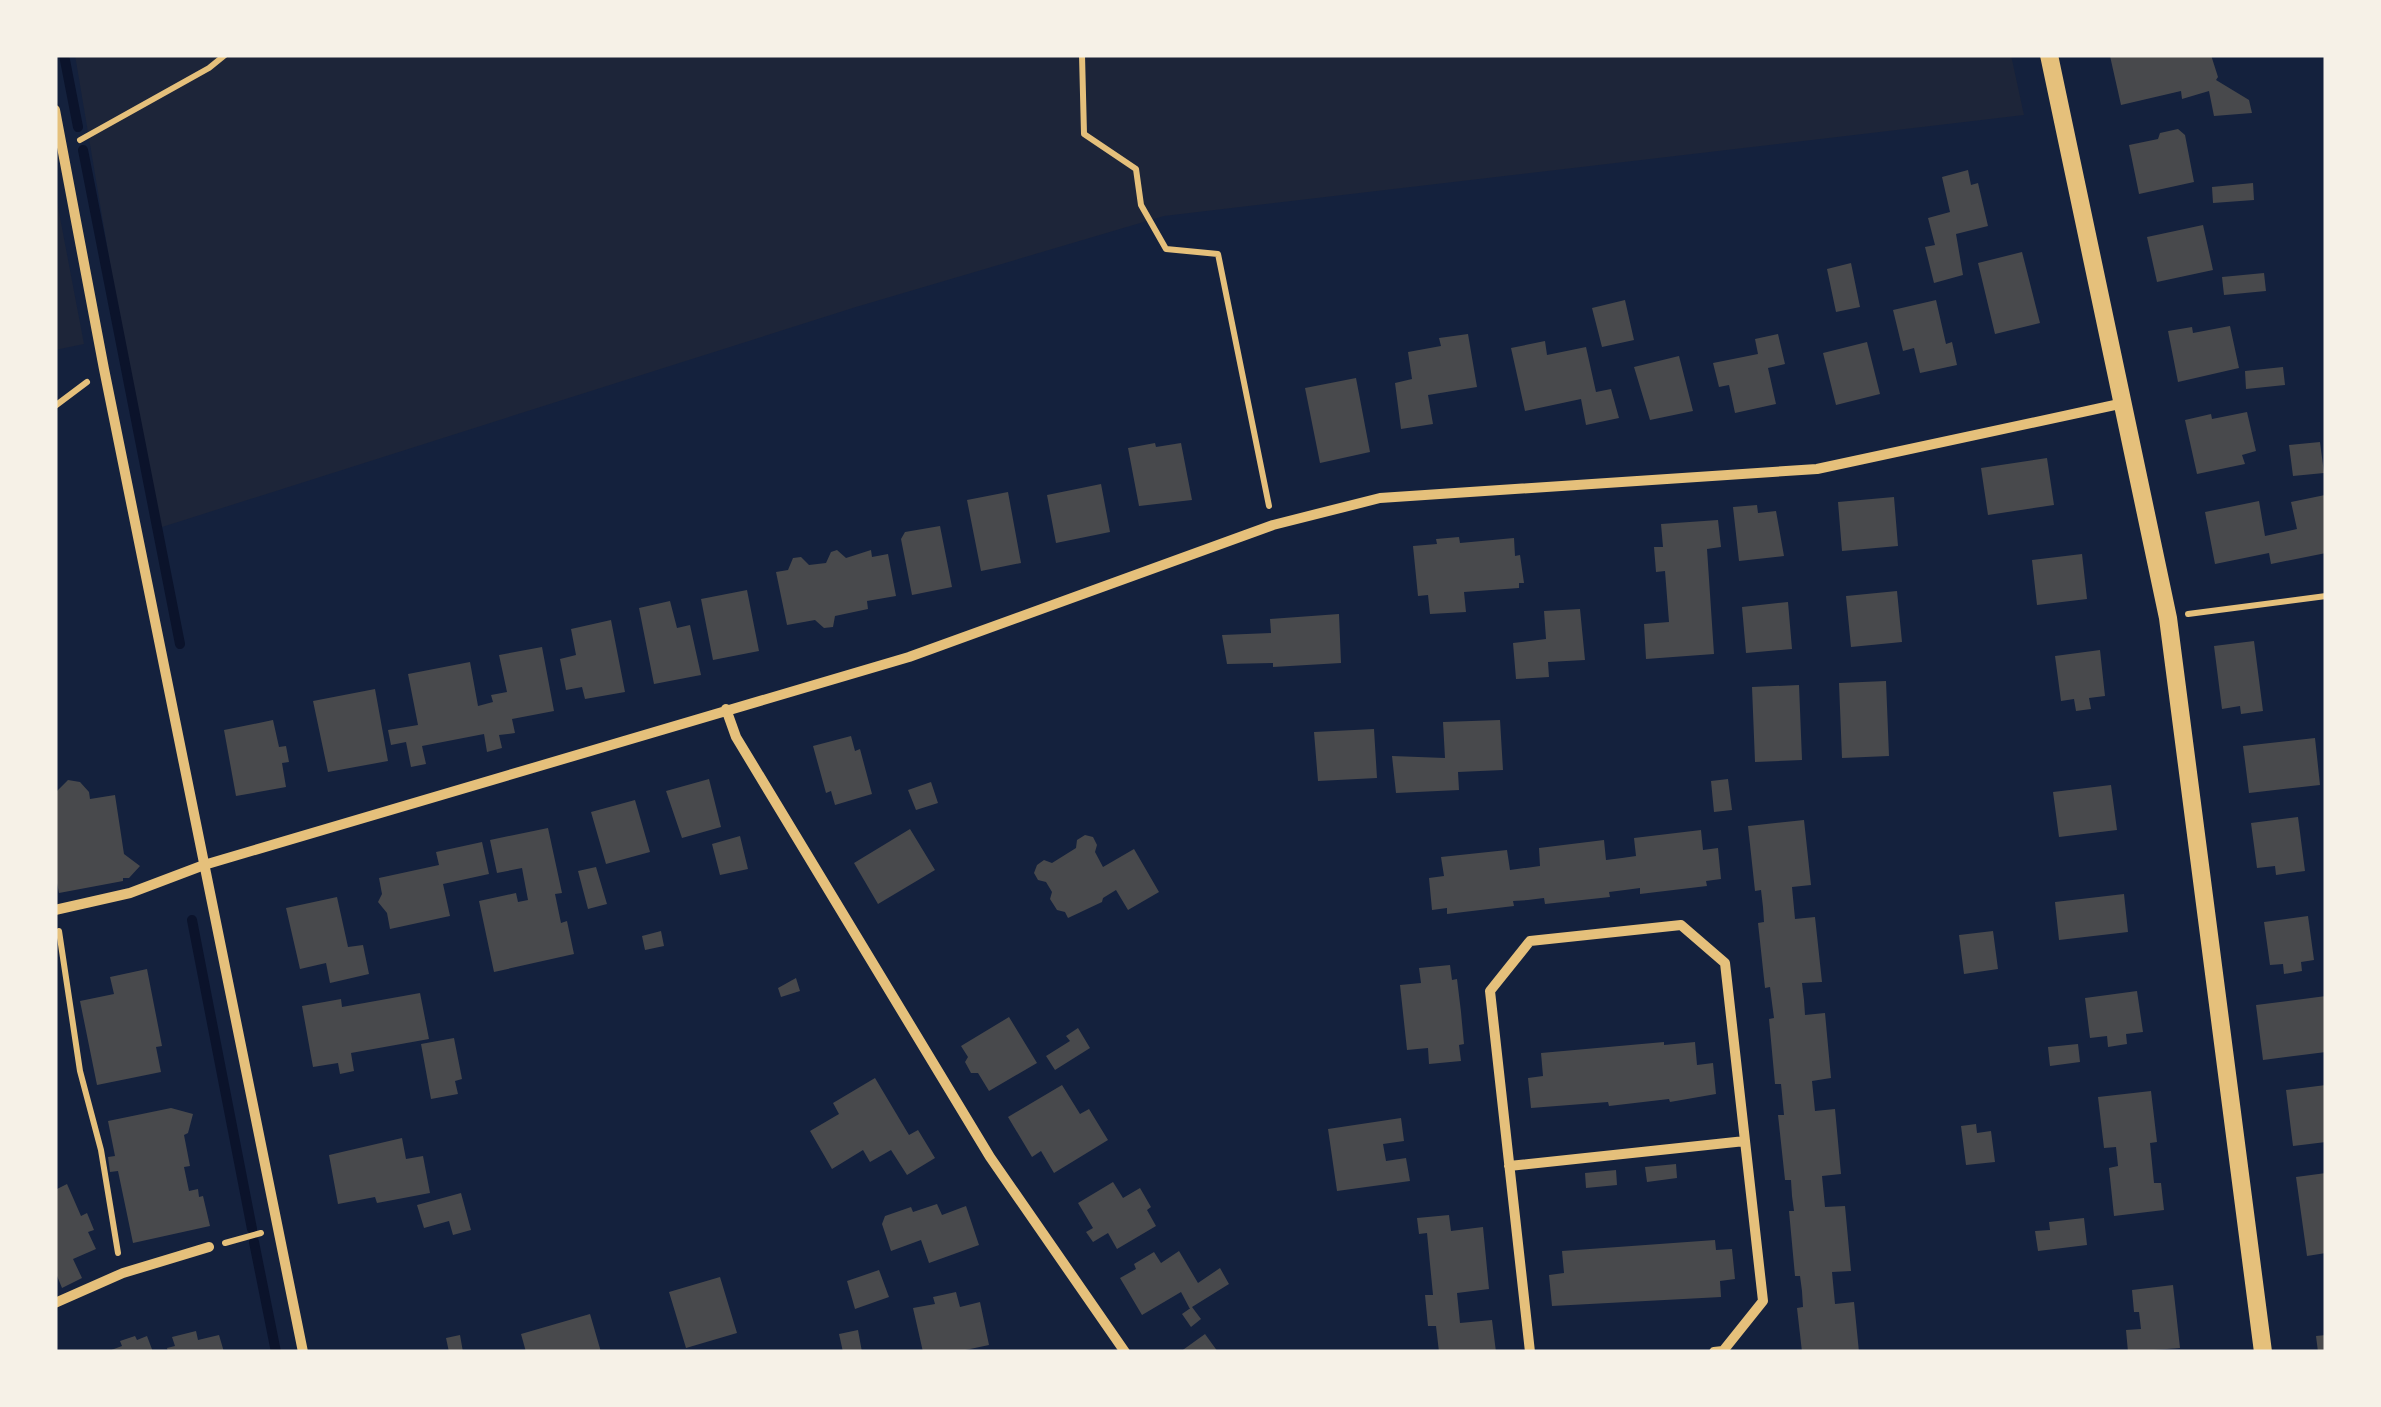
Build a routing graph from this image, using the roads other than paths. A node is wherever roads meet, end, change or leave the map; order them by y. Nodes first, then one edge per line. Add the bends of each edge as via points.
1 (2049, 55) edge
2 (55, 110) edge
3 (2125, 402) junction
4 (726, 709) junction
5 (204, 865) junction
6 (56, 910) edge
7 (1745, 1141) junction
8 (1509, 1166) junction
9 (209, 1247) road end
10 (55, 1303) edge
11 (303, 1352) edge
12 (1125, 1352) edge
13 (1530, 1352) edge
14 (1714, 1352) edge
15 (2263, 1352) edge

1 - 3 street
2 - 5 street
3 - 4 street via 1817,469 1380,498 1273,526 909,657
3 - 15 street via 2168,618
4 - 5 street
4 - 12 street via 736,737 990,1157
5 - 6 street
5 - 11 street
7 - 8 street
7 - 8 street via 1725,963 1681,925 1530,940 1490,991
7 - 14 street via 1763,1300 1723,1351
8 - 13 street
9 - 10 street

